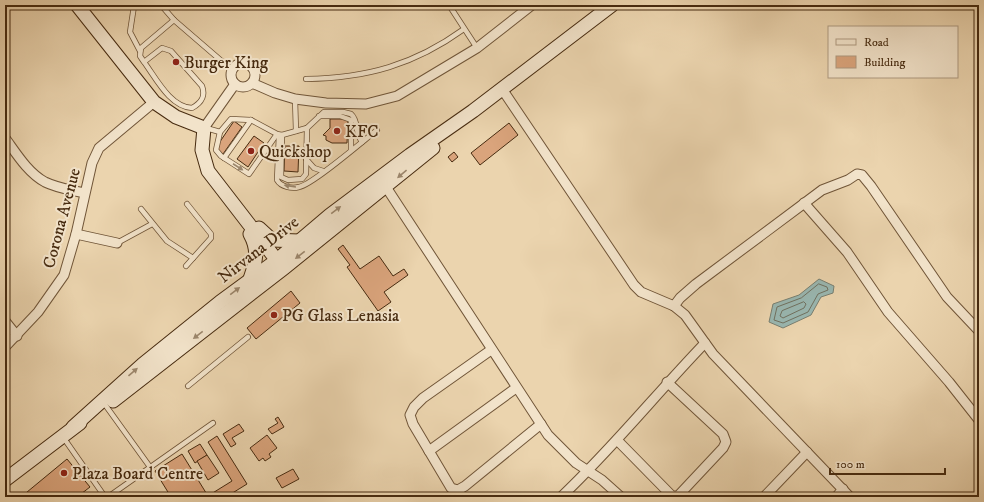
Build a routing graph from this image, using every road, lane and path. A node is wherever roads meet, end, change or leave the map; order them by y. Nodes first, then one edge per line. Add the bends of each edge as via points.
1 (77, 5) edge
2 (161, 5) edge
3 (449, 5) edge
4 (532, 5) edge
5 (612, 5) edge
6 (134, 6) edge
7 (174, 20) junction
8 (464, 28) junction
9 (477, 48) junction
10 (140, 51) junction
11 (144, 62) junction
12 (232, 70) junction
13 (306, 79) dead end
14 (252, 83) junction
15 (235, 84) junction
16 (502, 89) junction
17 (295, 99) junction
18 (154, 102) junction
19 (473, 111) junction
20 (319, 116) junction
21 (251, 120) junction
22 (204, 128) junction
23 (307, 128) junction
24 (377, 130) dead end
25 (296, 131) junction
26 (220, 132) junction
27 (279, 135) junction
28 (5, 138) edge
29 (362, 142) junction
30 (351, 150) junction
31 (224, 158) junction
32 (306, 159) junction
33 (324, 171) junction
34 (386, 187) junction
35 (84, 193) junction
36 (187, 204) dead end
37 (804, 204) junction
38 (235, 208) junction
39 (141, 209) dead end
40 (152, 224) junction
41 (76, 234) junction
42 (299, 241) junction
43 (117, 244) joint
44 (193, 258) junction
45 (280, 264) junction
46 (186, 266) dead end
47 (250, 280) junction
48 (674, 306) junction
49 (5, 321) edge
50 (979, 331) edge
51 (17, 336) junction
52 (248, 337) dead end
53 (705, 343) junction
54 (5, 347) edge
55 (491, 350) junction
56 (667, 382) junction
57 (188, 386) dead end
58 (516, 388) junction
59 (106, 406) junction
60 (979, 420) edge
61 (213, 423) dead end
62 (541, 424) junction
63 (73, 427) junction
64 (62, 435) junction
65 (617, 440) junction
66 (429, 450) junction
67 (807, 452) junction
68 (150, 467) junction
69 (589, 471) junction
70 (5, 480) edge
71 (843, 489) junction
72 (672, 496) edge
73 (105, 497) edge
74 (108, 497) edge
75 (561, 497) edge
76 (621, 497) edge
77 (764, 497) edge
78 (836, 497) edge
79 (850, 497) edge

1 - 18 main road
2 - 7 lane
3 - 8 lane
4 - 9 street
5 - 16 main road, Nirvana Drive
6 - 10 lane via 130,32
7 - 10 lane
7 - 12 lane
8 - 9 lane
8 - 13 lane via 436,47 395,66 353,77
9 - 17 street via 397,96 366,104
10 - 11 lane
11 - 11 lane via 180,106 192,108 199,105 203,99 202,86 171,51 162,48
12 - 14 street via 242,63 249,65 255,75
12 - 15 street
14 - 15 street via 246,87
14 - 17 street
15 - 22 street
16 - 19 main road, Nirvana Drive
16 - 48 street via 634,285 644,294
17 - 25 lane
18 - 22 main road via 176,117
18 - 35 street, Corona Avenue via 99,148
19 -> 34 main road, Nirvana Drive
42 -> 19 main road, Nirvana Drive via 410,155
20 - 23 lane
20 - 29 lane via 324,112 352,114
20 - 30 lane via 340,116 351,120
21 - 26 lane via 232,119
21 - 27 lane
21 - 31 lane
22 - 26 lane
22 - 38 main road via 202,150 206,165 212,178
23 - 25 lane
23 - 32 lane
24 - 29 lane
25 - 27 lane
26 - 31 lane via 216,150
31 -> 27 lane via 250,174
27 - 32 lane via 282,178 302,180 306,174
33 -> 27 lane via 299,187 288,187 278,183 276,176
28 - 35 street via 31,172 41,180
29 - 30 lane
30 - 33 lane
32 - 33 lane via 314,168
34 -> 45 main road, Nirvana Drive
34 - 55 street
35 - 41 street, Corona Avenue
36 - 44 lane via 211,234 211,238
37 - 48 street via 696,284
37 - 50 street via 822,190 857,174 862,175 947,297
37 - 60 street via 847,252 888,312 950,382
38 - 42 main road via 272,240
38 - 45 main road
38 - 47 main road via 256,248 257,259
39 - 40 lane
40 - 43 lane
40 - 44 lane via 173,247
41 - 43 street
41 - 51 street, Corona Avenue via 64,275
42 - 45 main road, Nirvana Drive
44 - 46 lane
45 - 47 main road, Nirvana Drive
45 -> 59 main road, Nirvana Drive
63 -> 47 main road, Nirvana Drive via 143,364
48 - 53 street via 685,315
49 - 51 street
51 - 54 street, Corona Avenue
52 - 57 lane
53 - 56 street
53 - 67 street via 718,360
55 - 58 street
55 - 66 street via 414,407 410,416
56 - 65 street
56 - 72 street via 723,434 726,442 678,496
58 - 62 street
58 - 66 street
59 - 63 main road, Nirvana Drive
59 - 68 lane
61 - 68 lane
62 - 66 street via 458,490 450,488
62 - 69 street via 548,435
63 - 64 main road, Nirvana Drive
64 - 70 main road, Nirvana Drive
64 - 73 lane
65 - 69 street
65 - 72 street
67 - 71 street
67 - 77 street
68 - 74 lane
69 - 75 street
69 - 76 street
71 - 78 street
71 - 79 street

